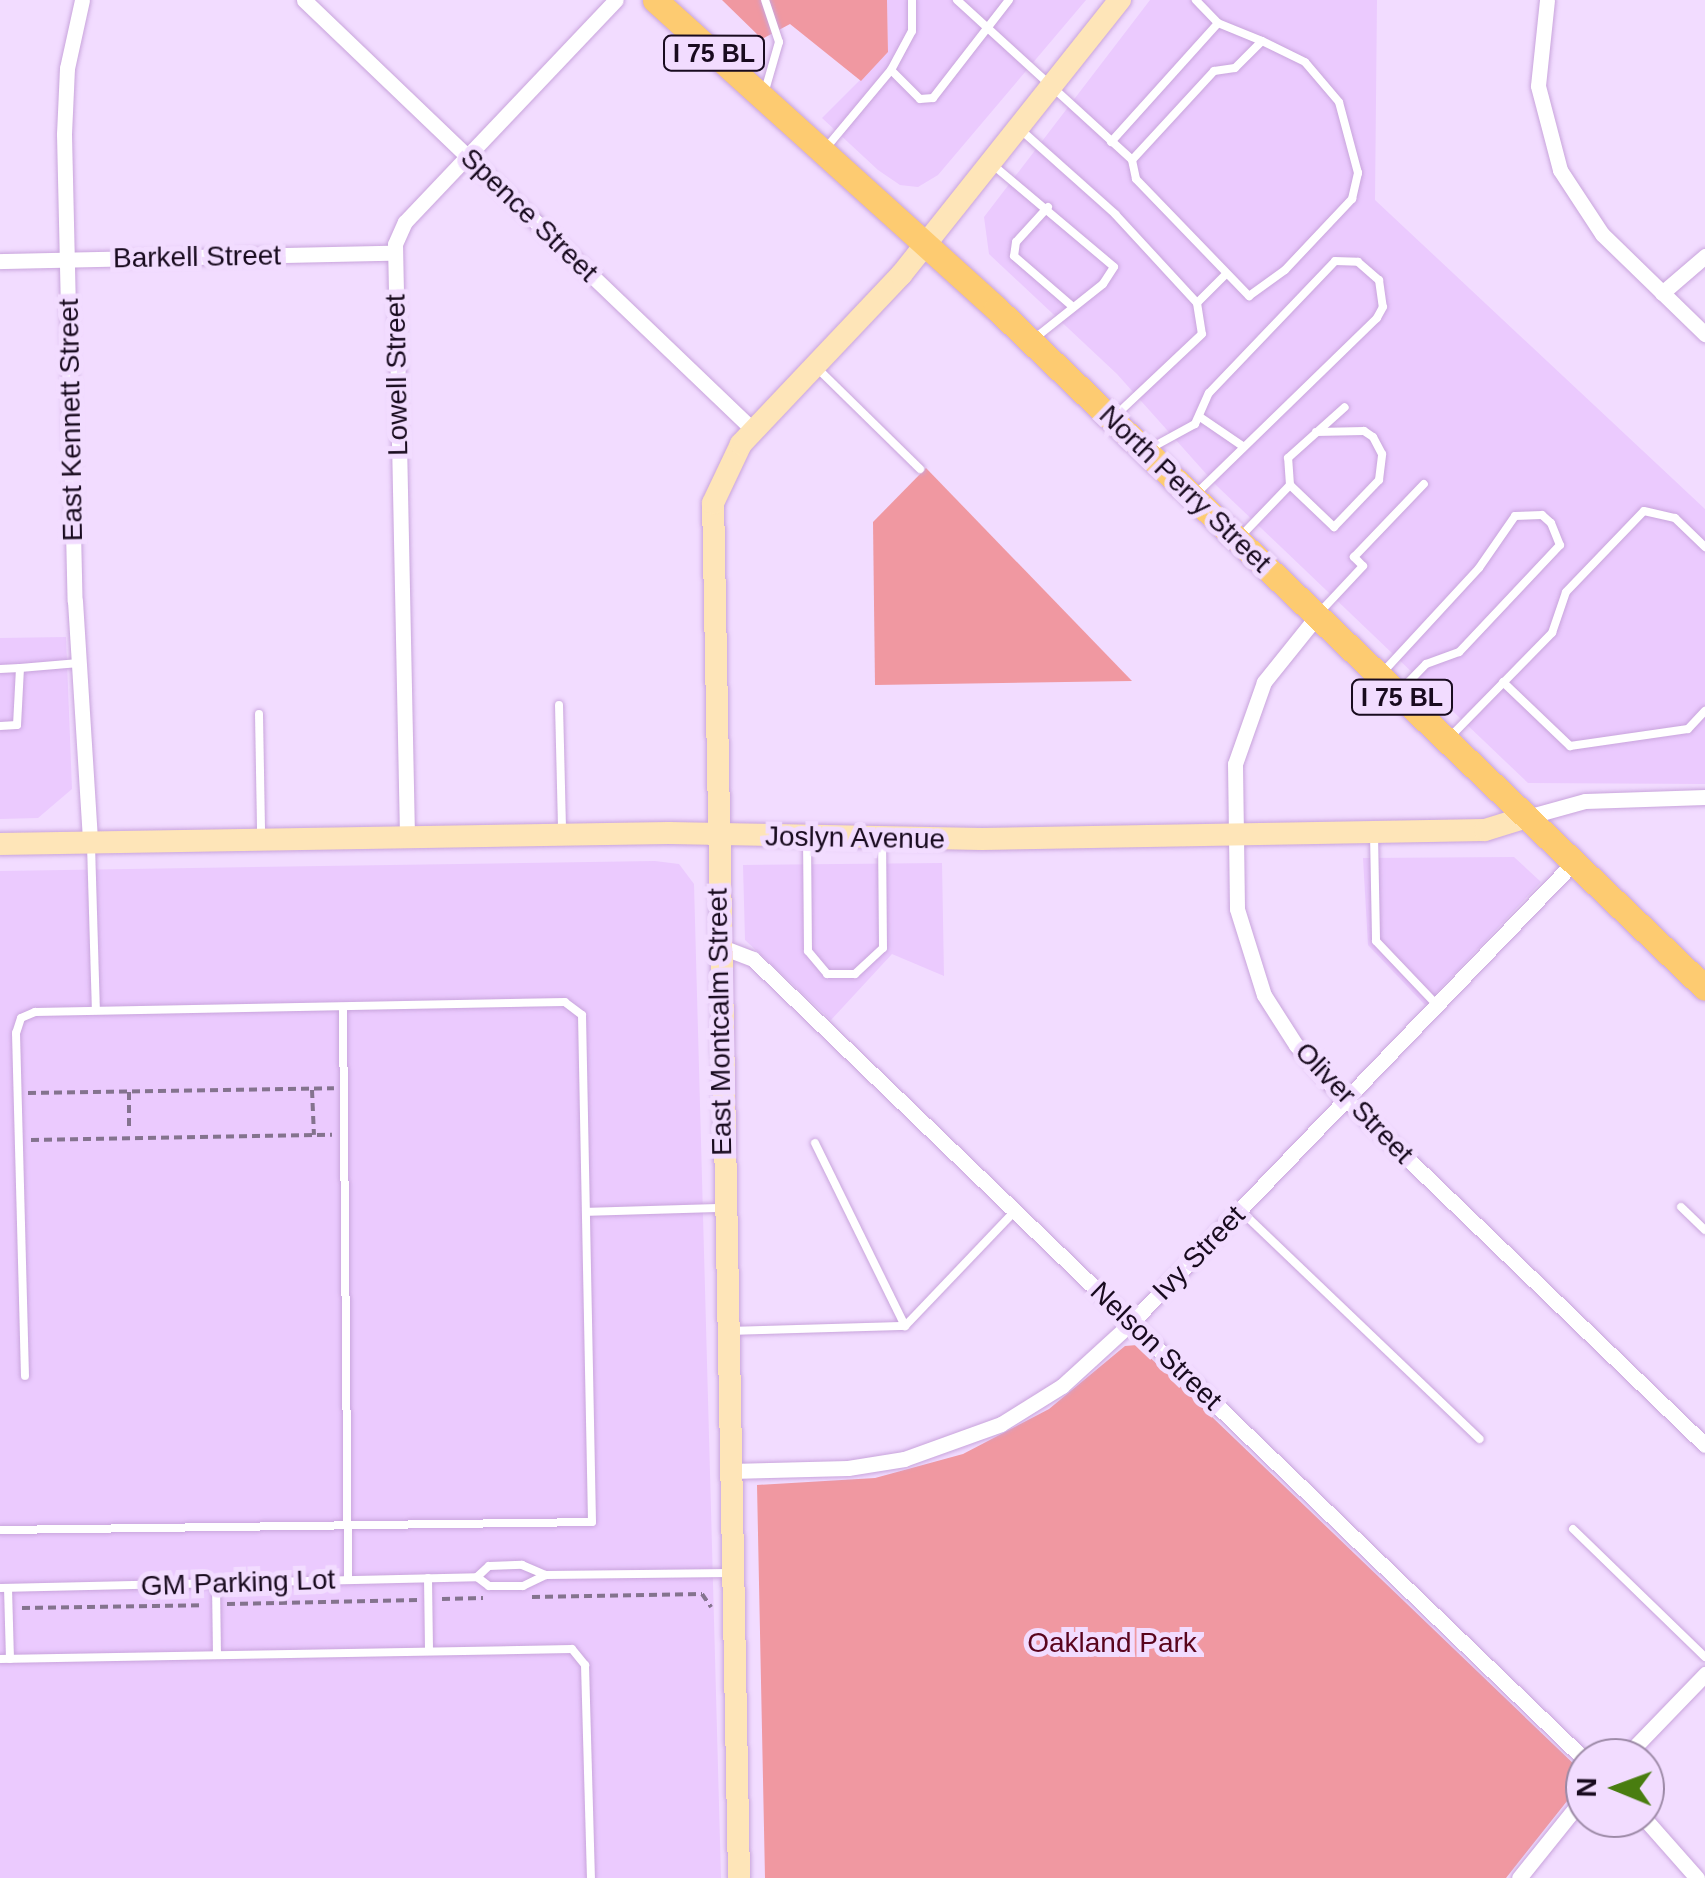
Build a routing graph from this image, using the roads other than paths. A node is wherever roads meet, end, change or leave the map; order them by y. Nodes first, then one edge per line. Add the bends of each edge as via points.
1 (82, 0) edge
2 (304, 0) edge
3 (616, 0) edge
4 (656, 0) edge
5 (767, 0) edge
6 (912, 0) edge
7 (957, 0) edge
8 (1009, 0) edge
9 (1120, 0) edge
10 (1196, 0) edge
11 (1547, 0) edge
12 (1218, 24) junction
13 (986, 28) junction
14 (1262, 41) junction
15 (891, 70) junction
16 (1049, 90) junction
17 (762, 98) junction
18 (1019, 128) junction
19 (1111, 142) junction
20 (823, 152) junction
21 (467, 156) junction
22 (1132, 160) junction
23 (990, 163) junction
24 (1048, 207) junction
25 (926, 245) junction
26 (394, 253) junction
27 (1705, 256) edge
28 (67, 259) junction
29 (0, 260) edge
30 (1225, 275) junction
31 (1662, 293) junction
32 (1197, 304) junction
33 (1073, 308) junction
34 (1705, 334) edge
35 (1031, 341) junction
36 (815, 366) junction
37 (1346, 406) dead end
38 (1200, 417) junction
39 (1112, 418) junction
40 (754, 430) junction
41 (1316, 432) junction
42 (1244, 447) junction
43 (1146, 451) junction
44 (920, 469) dead end
45 (1290, 484) junction
46 (1424, 484) dead end
47 (1194, 496) junction
48 (1238, 540) junction
49 (1705, 547) edge
50 (1317, 616) junction
51 (80, 662) junction
52 (20, 668) junction
53 (0, 669) edge
54 (1503, 682) junction
55 (1389, 684) junction
56 (559, 705) dead end
57 (1705, 711) edge
58 (259, 714) dead end
59 (0, 726) edge
60 (1447, 740) junction
61 (1705, 796) edge
62 (1527, 817) junction
63 (1374, 832) junction
64 (562, 834) junction
65 (1233, 834) junction
66 (716, 835) junction
67 (407, 836) junction
68 (807, 837) junction
69 (261, 839) junction
70 (882, 839) junction
71 (90, 842) junction
72 (0, 844) edge
73 (1574, 862) junction
74 (719, 946) junction
75 (1705, 988) edge
76 (1437, 1005) junction
77 (342, 1008) junction
78 (96, 1010) junction
79 (1346, 1100) junction
80 (815, 1143) dead end
81 (1680, 1207) dead end
82 (724, 1208) junction
83 (1240, 1210) junction
84 (1015, 1211) junction
85 (586, 1212) junction
86 (1705, 1230) edge
87 (1132, 1323) junction
88 (906, 1326) junction
89 (727, 1331) junction
90 (24, 1376) dead end
91 (1480, 1439) dead end
92 (1705, 1446) edge
93 (730, 1471) junction
94 (347, 1524) junction
95 (1573, 1529) dead end
96 (0, 1530) edge
97 (732, 1573) junction
98 (546, 1575) junction
99 (477, 1577) junction
100 (428, 1578) junction
101 (348, 1580) junction
102 (216, 1584) junction
103 (4, 1588) edge
104 (429, 1651) junction
105 (217, 1654) junction
106 (1705, 1657) edge
107 (5, 1659) edge
108 (1705, 1674) edge
109 (1643, 1738) edge
110 (1565, 1741) edge
111 (1565, 1821) edge
112 (1662, 1838) edge
113 (591, 1878) edge
114 (740, 1878) edge
115 (1519, 1878) edge
116 (1697, 1878) edge

1 - 28 street, East Kennett Street via 64,90
2 - 21 street, Spence Street
3 - 21 street, Lowell Street
4 - 17 main road, North Perry Street / I 75 BL
5 - 17 lane via 779,42
6 - 15 lane via 912,31
7 - 13 lane
8 - 13 lane
9 - 16 main road, East Montcalm Street
10 - 12 lane
11 - 31 street via 1538,76 1556,160 1593,222
12 - 14 lane
12 - 19 lane
13 - 15 lane via 932,98 920,99
13 - 16 lane
14 - 22 lane via 1235,68 1214,72
14 - 30 lane via 1305,62 1339,102 1358,174 1352,199 1264,290 1249,296
15 - 20 lane
16 - 18 main road, East Montcalm Street
16 - 19 lane
17 - 20 main road, North Perry Street / I 75 BL
18 - 23 main road, East Montcalm Street
18 - 32 lane via 1115,214
19 - 22 lane
20 - 25 main road, North Perry Street / I 75 BL
21 - 26 street, Lowell Street via 405,222
21 - 40 street, Spence Street
22 - 30 lane via 1136,179
23 - 24 lane
23 - 25 main road, East Montcalm Street
24 - 33 lane via 1016,242 1014,256
24 - 33 lane via 1114,267
25 - 35 main road, North Perry Street / I 75 BL
25 - 36 main road, East Montcalm Street
26 - 28 street, Barkell Street
26 - 67 street, Lowell Street
27 - 31 street
28 - 29 street, Barkell Street
28 - 51 street, East Kennett Street
30 - 32 lane
31 - 34 street
32 - 39 lane via 1202,334
33 - 35 lane
35 - 39 main road, North Perry Street / I 75 BL
36 - 40 main road, East Montcalm Street
36 - 44 lane
37 - 41 lane
38 - 42 lane
38 - 42 lane via 1209,393 1326,268 1335,261 1358,262 1384,293 1377,318
38 - 43 lane
39 - 43 main road, North Perry Street / I 75 BL
40 - 66 main road, East Montcalm Street via 722,474 711,519
41 - 45 lane via 1288,458
41 - 45 lane via 1364,431 1382,454 1380,480 1334,527
42 - 47 lane
43 - 47 main road, North Perry Street / I 75 BL
45 - 48 lane
46 - 50 lane via 1354,557 1363,566
47 - 48 main road, North Perry Street / I 75 BL
48 - 50 main road, North Perry Street / I 75 BL
49 - 54 lane via 1675,518 1644,511 1566,592 1552,633
50 - 55 main road, North Perry Street / I 75 BL
50 - 65 street, Oliver Street via 1273,668 1249,712 1236,764
51 - 52 lane
51 - 71 street, East Kennett Street
52 - 53 lane
52 - 59 lane via 18,725
54 - 57 lane via 1570,746 1688,729
54 - 60 lane
55 - 55 lane via 1459,652 1560,545 1551,523 1542,515 1515,516
55 - 60 main road, North Perry Street / I 75 BL
56 - 64 lane
58 - 69 lane
60 - 62 main road, North Perry Street / I 75 BL
61 - 62 street, Joslyn Avenue via 1585,800
62 - 63 main road, Joslyn Avenue via 1485,830
62 - 73 main road, North Perry Street / I 75 BL
63 - 65 main road, Joslyn Avenue
63 - 76 lane via 1376,941
64 - 66 main road, Joslyn Avenue
64 - 67 main road, Joslyn Avenue
65 - 70 main road, Joslyn Avenue
65 - 79 street, Oliver Street via 1239,918 1260,985 1296,1046
66 - 68 main road, Joslyn Avenue
66 - 74 main road, East Montcalm Street
67 - 69 main road, Joslyn Avenue
68 - 70 main road, Joslyn Avenue
68 - 70 lane via 808,951 827,974 855,974 874,963 882,948
69 - 71 main road, Joslyn Avenue
71 - 72 main road, Joslyn Avenue
71 - 78 lane
73 - 75 main road, North Perry Street / I 75 BL
73 - 76 street, Ivy Street
74 - 82 main road, East Montcalm Street
74 - 84 street, Nelson Street via 754,959
76 - 79 street, Ivy Street
77 - 78 lane
77 - 85 lane via 564,1002 582,1015
77 - 94 lane
78 - 90 lane via 21,1018
79 - 83 street, Ivy Street
79 - 92 street, Oliver Street
80 - 88 lane
81 - 86 lane
82 - 85 lane
82 - 89 main road, East Montcalm Street
83 - 87 street, Ivy Street
83 - 91 lane
84 - 87 street, Nelson Street
84 - 88 lane
85 - 94 lane via 592,1522
87 - 93 street, Ivy Street via 1049,1396 949,1446 862,1466
87 - 110 street, Nelson Street
88 - 89 lane
89 - 93 main road, East Montcalm Street
93 - 97 main road, East Montcalm Street
94 - 96 lane
94 - 101 lane
95 - 106 lane
97 - 98 lane, GM Parking Lot
97 - 114 main road, East Montcalm Street
98 - 99 lane, GM Parking Lot via 522,1586 489,1586
98 - 99 lane, GM Parking Lot via 522,1565 489,1566
99 - 100 lane, GM Parking Lot
100 - 101 lane, GM Parking Lot
100 - 104 lane
101 - 102 lane, GM Parking Lot
102 - 103 lane, GM Parking Lot
102 - 105 lane
103 - 107 lane
104 - 105 lane
104 - 113 lane via 580,1652
105 - 107 lane
108 - 109 street
111 - 115 street
112 - 116 street

